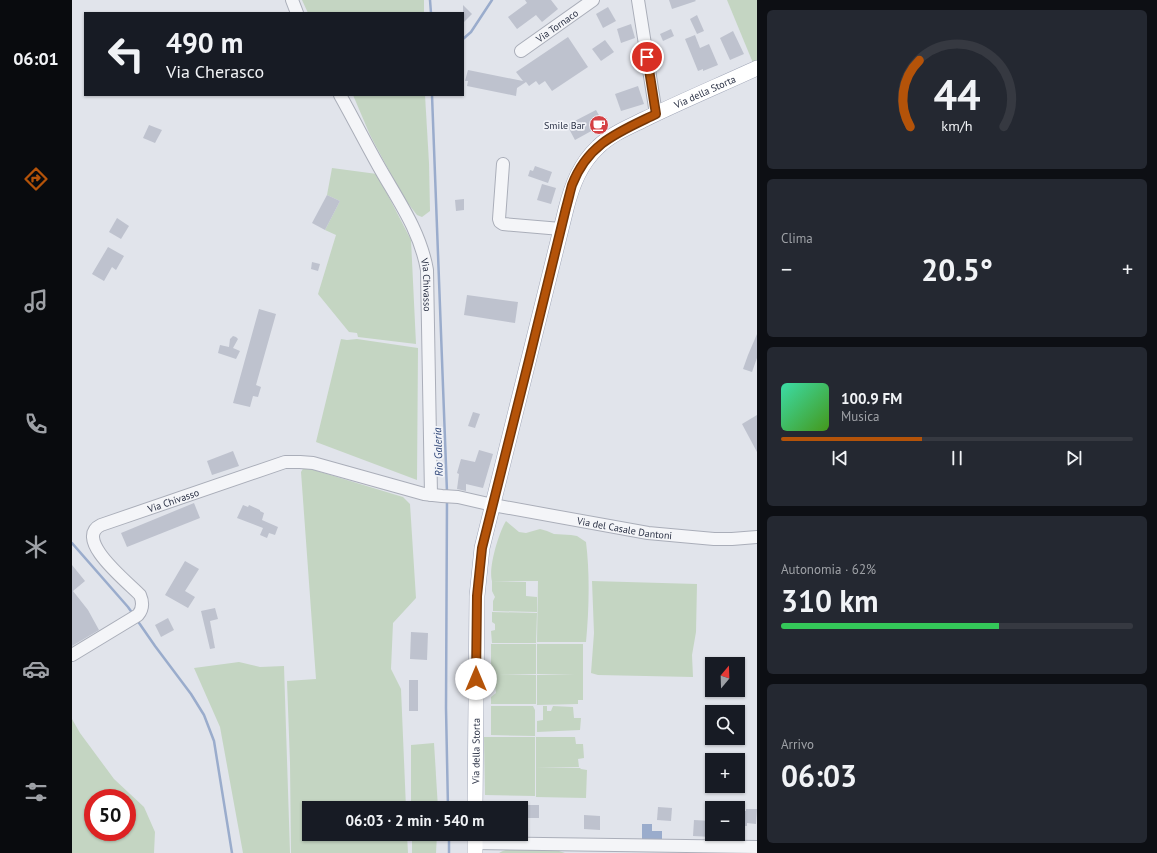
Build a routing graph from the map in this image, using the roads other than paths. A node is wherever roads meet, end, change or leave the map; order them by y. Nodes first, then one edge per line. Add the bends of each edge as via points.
1 (292, 0) edge
2 (593, 0) edge
3 (638, 0) edge
4 (297, 12) edge
5 (521, 51) dead end
6 (757, 68) edge
7 (341, 96) edge
8 (656, 114) junction
9 (503, 164) dead end
10 (561, 229) junction
11 (437, 496) junction
12 (493, 505) junction
13 (757, 536) edge
14 (72, 655) edge
15 (475, 801) edge
16 (475, 843) edge
17 (757, 847) edge

1 - 4 street
2 - 5 street, Via Tornaco
3 - 8 street
6 - 8 main road, Via della Storta
7 - 11 street, Via Chivasso via 412,224 425,259
8 - 10 main road, Via della Storta via 607,138 597,147 578,172 572,185
9 - 10 street via 500,222
10 - 12 main road, Via della Storta
11 - 12 street, Via Chivasso via 458,497
11 - 14 street, Via Chivasso via 313,463 284,462 98,527 93,534 94,545 104,561 140,595 141,610 139,614
12 - 13 street, Via del Casale Dantoni via 648,533 714,539
12 - 15 main road, Via della Storta via 482,548 477,596
16 - 17 street

